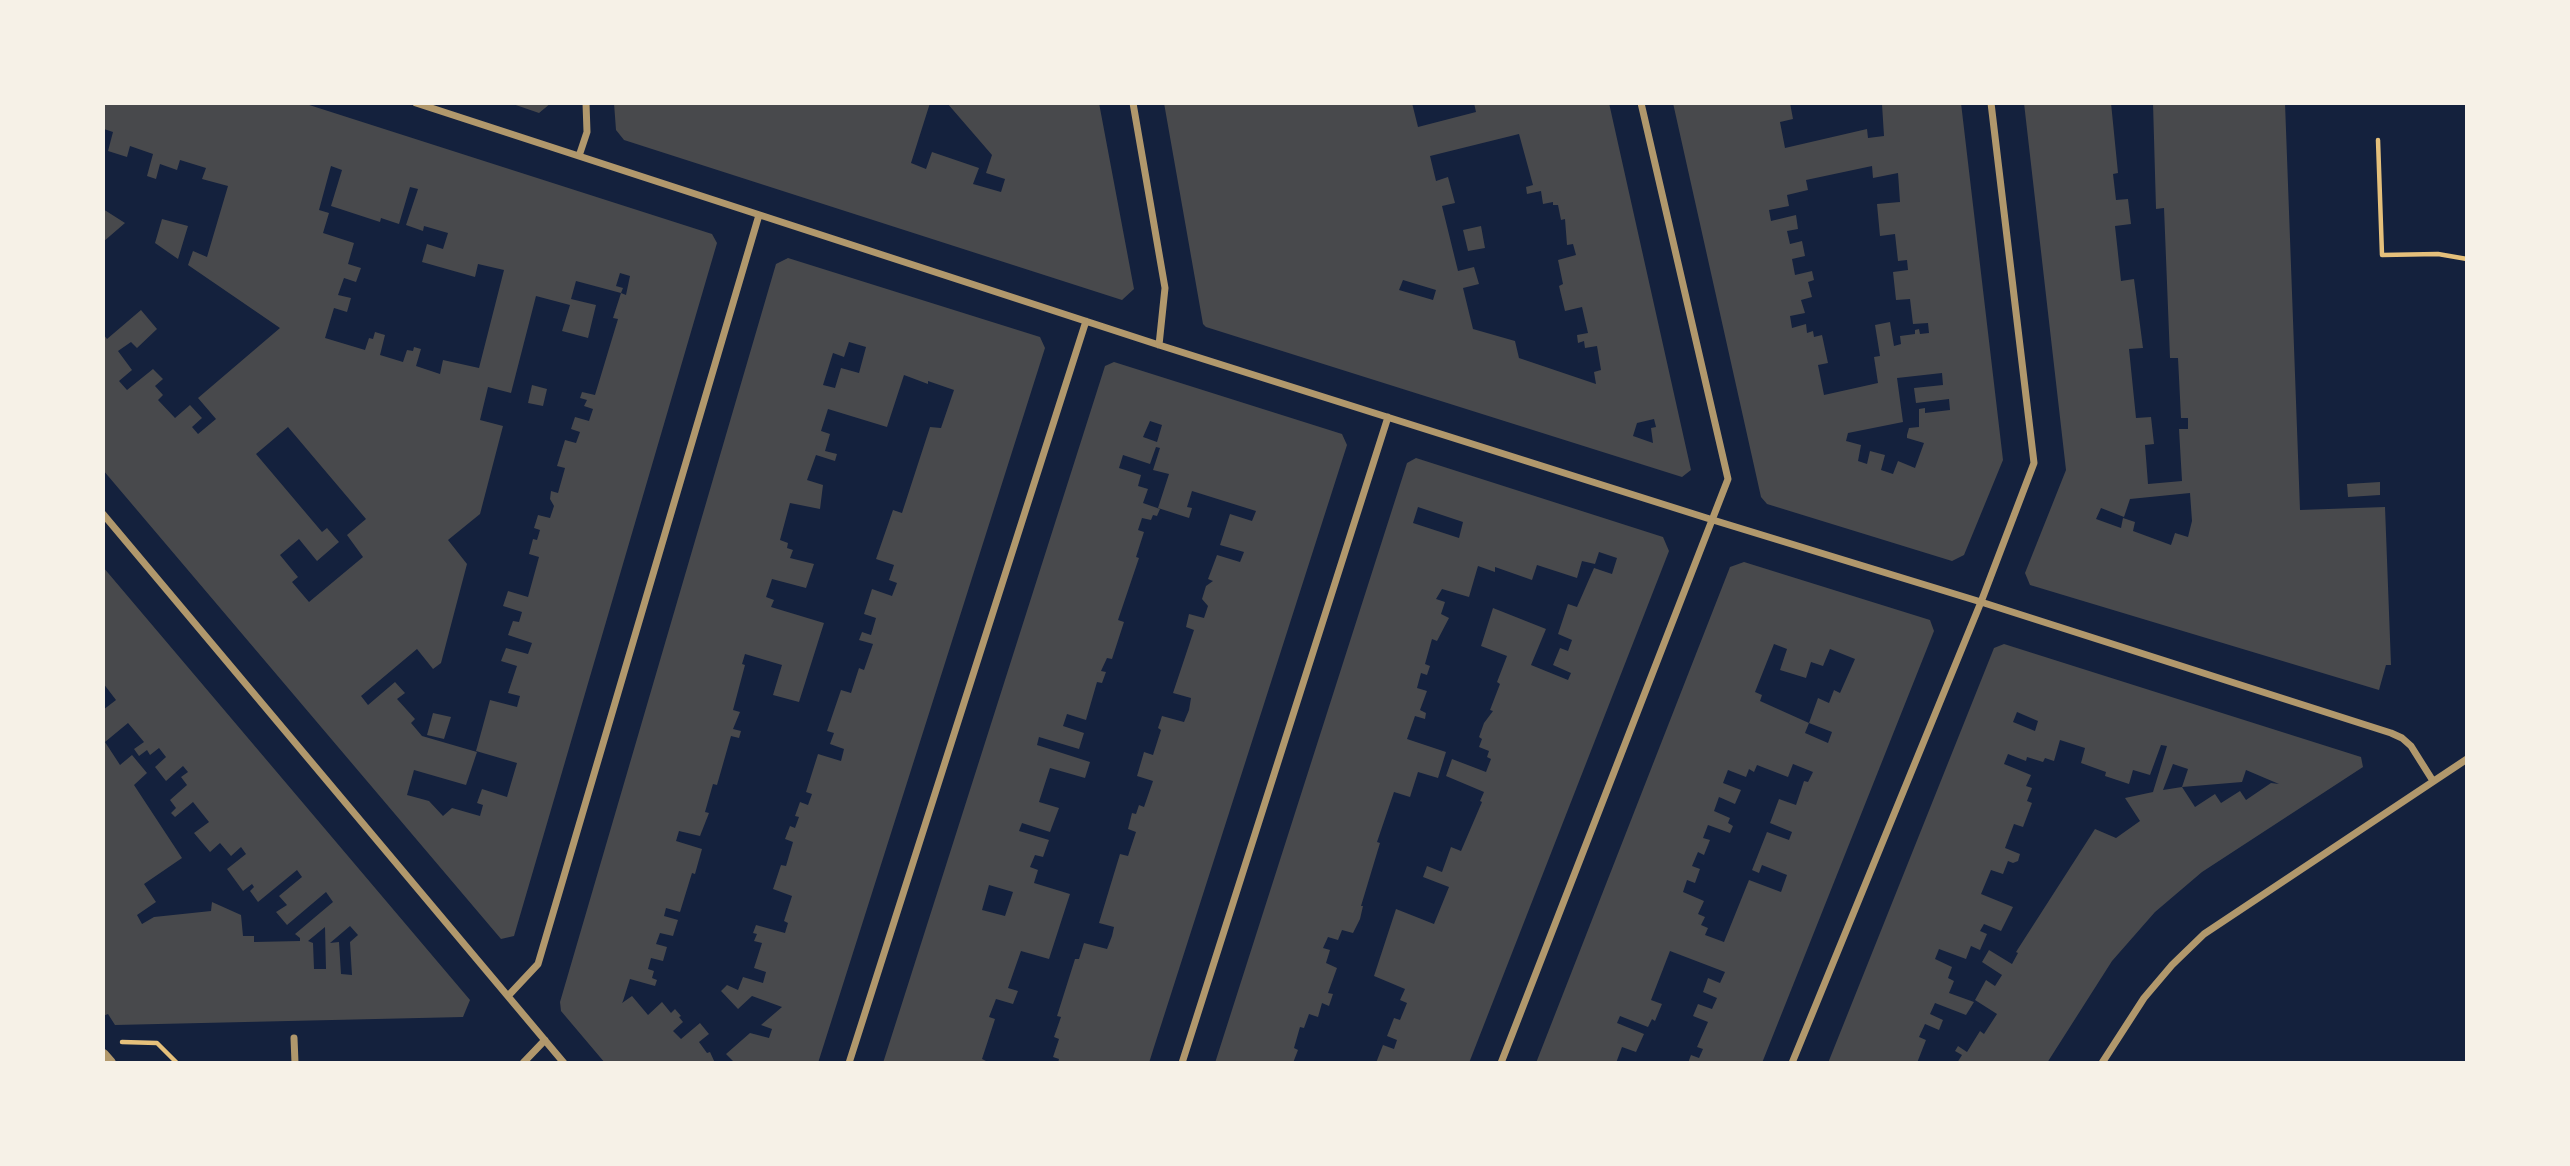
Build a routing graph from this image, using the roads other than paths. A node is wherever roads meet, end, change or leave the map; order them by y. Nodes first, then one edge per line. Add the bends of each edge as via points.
1 (416, 103) edge
2 (586, 103) edge
3 (1133, 103) edge
4 (1641, 103) edge
5 (1991, 103) edge
6 (579, 156) junction
7 (759, 215) junction
8 (1086, 321) junction
9 (1159, 345) junction
10 (1388, 417) junction
11 (103, 514) edge
12 (1713, 520) junction
13 (1981, 602) junction
14 (2467, 759) edge
15 (2433, 781) junction
16 (508, 996) junction
17 (294, 1038) dead end
18 (545, 1040) junction
19 (103, 1055) edge
20 (110, 1063) edge
21 (295, 1063) edge
22 (523, 1063) edge
23 (564, 1063) edge
24 (849, 1063) edge
25 (1182, 1063) edge
26 (1501, 1063) edge
27 (1792, 1063) edge
28 (2102, 1063) edge

1 - 6 street
2 - 6 street via 587,132
3 - 9 street via 1166,288
4 - 12 street via 1728,479
5 - 13 street via 2034,463
6 - 7 street
7 - 8 street
7 - 16 street via 538,964
8 - 9 street
8 - 24 street
9 - 10 street
10 - 12 street
10 - 25 street
11 - 16 street
12 - 13 street
12 - 26 street
13 - 15 street via 2391,733 2411,746
13 - 27 street
14 - 15 street
15 - 28 street via 2204,934 2144,998
16 - 18 street
17 - 21 street
18 - 22 street
18 - 23 street
19 - 20 street

